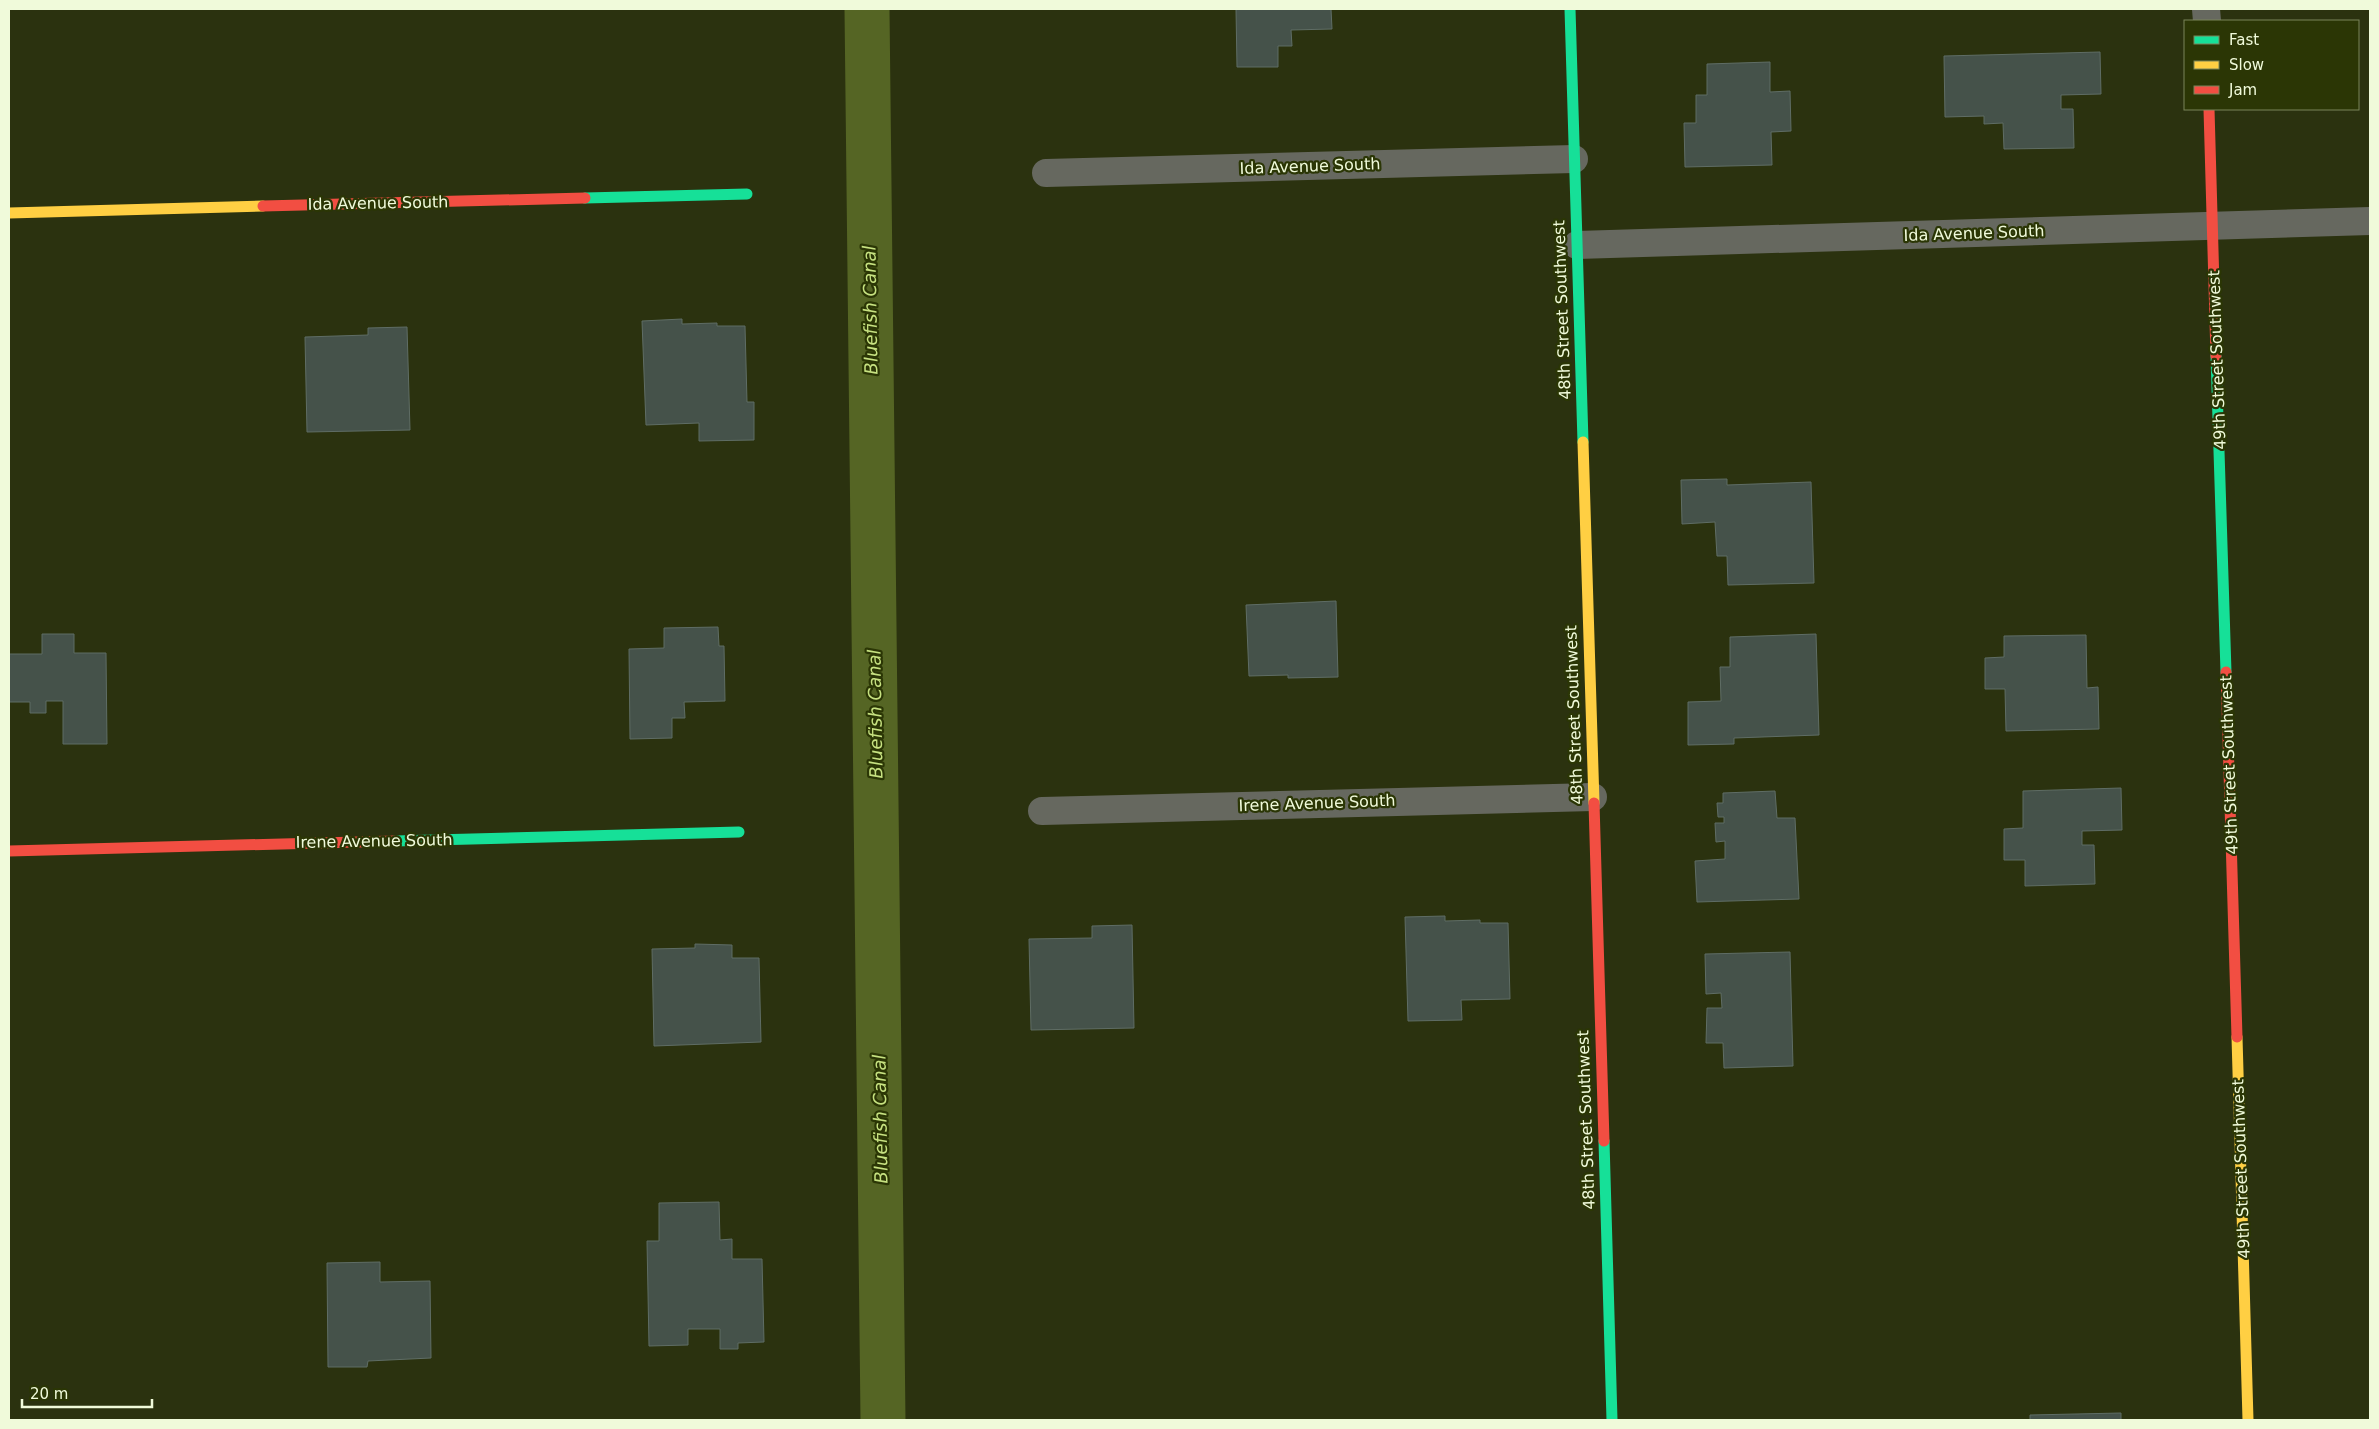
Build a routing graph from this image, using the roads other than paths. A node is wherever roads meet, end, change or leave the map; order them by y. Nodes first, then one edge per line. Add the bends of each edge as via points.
1 (1570, 9) edge
2 (2209, 110) edge
3 (1574, 159) junction
4 (1046, 173) dead end
5 (747, 194) dead end
6 (9, 213) edge
7 (2370, 222) edge
8 (2213, 227) junction
9 (1577, 245) junction
10 (1593, 797) junction
11 (1042, 811) dead end
12 (739, 832) dead end
13 (9, 851) edge
14 (1612, 1420) edge
15 (2248, 1420) edge

1 - 3 street, 48th Street Southwest
2 - 8 street, 49th Street Southwest
3 - 4 street, Ida Avenue South
3 - 9 street, 48th Street Southwest
5 - 6 street, Ida Avenue South
7 - 8 street, Ida Avenue South
8 - 9 street, Ida Avenue South
8 - 15 street, 49th Street Southwest
9 - 10 street, 48th Street Southwest
10 - 11 street, Irene Avenue South
10 - 14 street, 48th Street Southwest
12 - 13 street, Irene Avenue South

